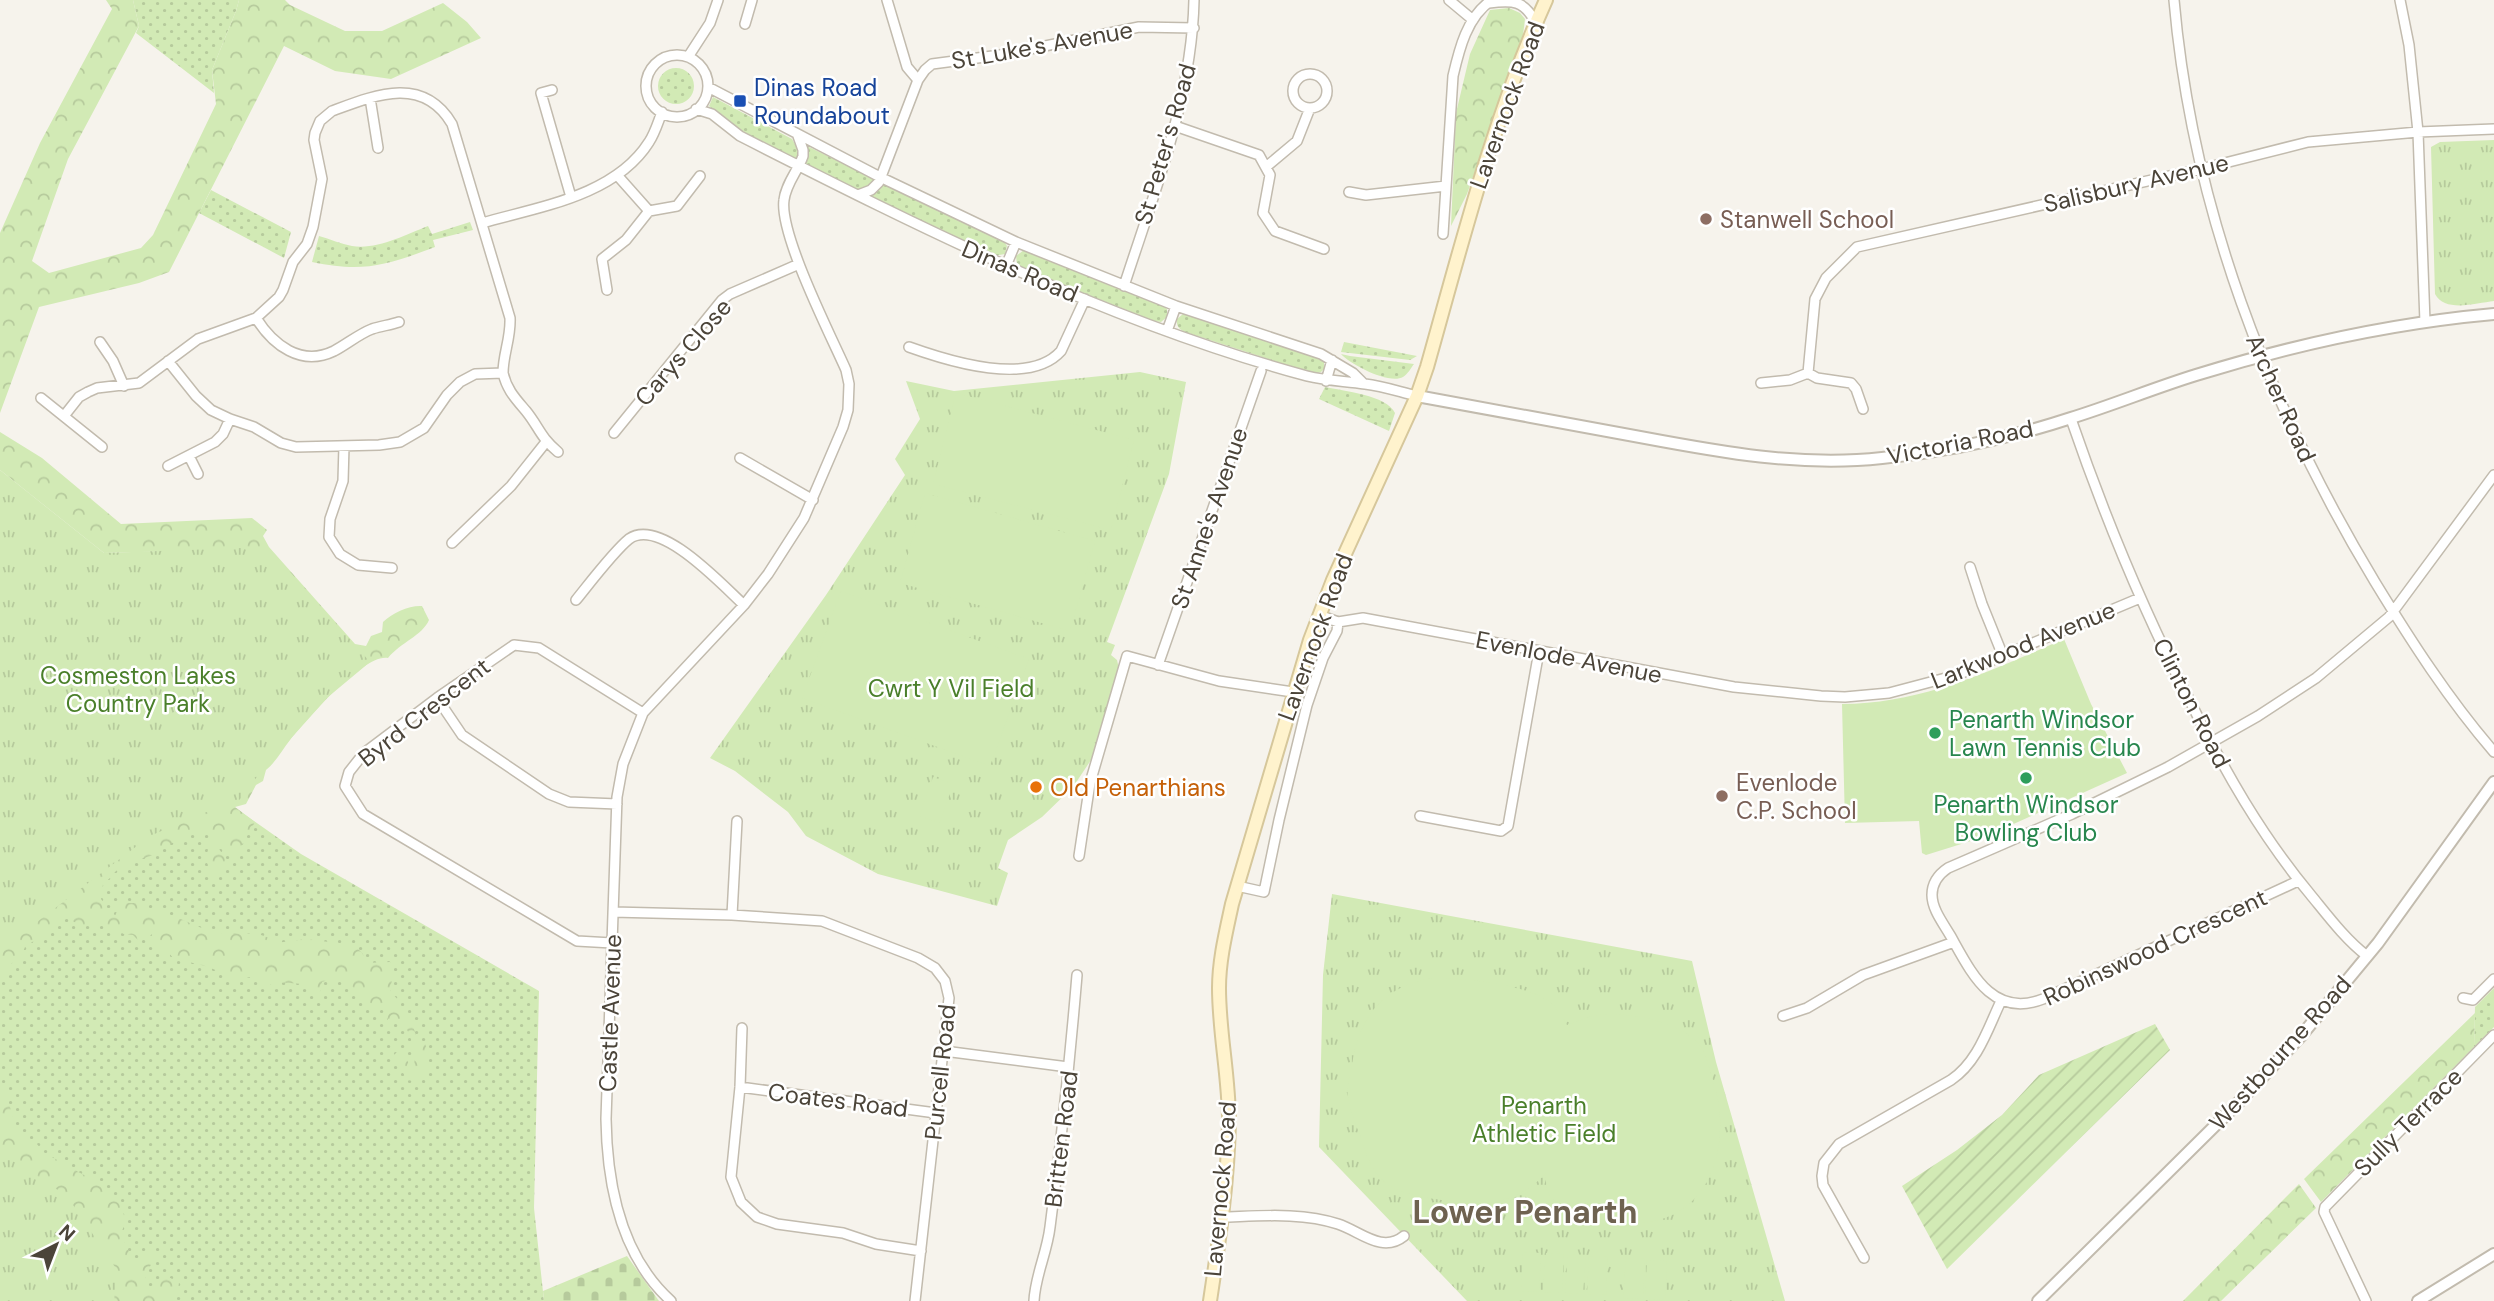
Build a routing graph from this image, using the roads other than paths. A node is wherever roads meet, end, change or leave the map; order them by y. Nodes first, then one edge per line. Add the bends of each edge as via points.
1 (718, 0) edge
2 (752, 0) edge
3 (887, 0) edge
4 (1194, 0) edge
5 (1450, 0) edge
6 (1546, 0) edge
7 (2174, 0) edge
8 (2400, 0) edge
9 (1490, 1) edge
10 (1473, 20) junction
11 (1536, 23) junction
12 (745, 24) dead end
13 (1194, 28) junction
14 (688, 57) junction
15 (918, 80) junction
16 (708, 88) junction
17 (552, 90) dead end
18 (370, 98) junction
19 (1310, 108) dead end
20 (696, 110) junction
21 (662, 112) junction
22 (1175, 126) junction
23 (2494, 129) edge
24 (2418, 132) junction
25 (798, 136) junction
26 (378, 148) dead end
27 (797, 165) junction
28 (1266, 167) junction
29 (2202, 169) junction
30 (617, 175) junction
31 (700, 176) dead end
32 (880, 177) junction
33 (1446, 186) junction
34 (1349, 192) dead end
35 (858, 195) junction
36 (571, 197) junction
37 (649, 211) junction
38 (482, 223) junction
39 (1443, 234) dead end
40 (1016, 242) junction
41 (1324, 249) dead end
42 (799, 264) junction
43 (1006, 266) junction
44 (1124, 286) junction
45 (607, 290) dead end
46 (1085, 299) junction
47 (1176, 306) junction
48 (2494, 314) edge
49 (256, 318) junction
50 (2425, 322) junction
51 (399, 323) dead end
52 (1167, 331) junction
53 (100, 342) dead end
54 (909, 347) dead end
55 (2261, 357) junction
56 (1332, 360) junction
57 (168, 361) junction
58 (1261, 371) dead end
59 (503, 373) junction
60 (1808, 373) junction
61 (1326, 381) junction
62 (1363, 383) junction
63 (1761, 383) dead end
64 (124, 386) junction
65 (1417, 396) junction
66 (41, 398) dead end
67 (1863, 409) dead end
68 (64, 416) junction
69 (2071, 418) junction
70 (230, 419) junction
71 (614, 433) dead end
72 (546, 443) junction
73 (344, 446) junction
74 (102, 447) dead end
75 (558, 452) dead end
76 (189, 456) junction
77 (740, 458) dead end
78 (168, 466) dead end
79 (198, 474) dead end
80 (2494, 475) edge
81 (813, 500) junction
82 (452, 544) dead end
83 (1970, 567) dead end
84 (392, 568) dead end
85 (2140, 598) junction
86 (576, 600) dead end
87 (744, 604) junction
88 (2393, 612) junction
89 (1319, 615) junction
90 (1338, 622) junction
91 (1539, 651) junction
92 (2003, 656) junction
93 (1158, 665) junction
94 (1293, 692) junction
95 (1821, 696) joint
96 (437, 698) junction
97 (643, 713) junction
98 (2211, 744) junction
99 (2494, 751) edge
100 (2494, 782) edge
101 (617, 804) junction
102 (1420, 816) dead end
103 (737, 821) dead end
104 (1079, 856) dead end
105 (2298, 881) junction
106 (1237, 886) junction
107 (613, 912) junction
108 (732, 915) junction
109 (1954, 942) junction
110 (612, 943) junction
111 (2367, 956) junction
112 (1077, 975) dead end
113 (2494, 979) edge
114 (2463, 998) dead end
115 (2001, 1001) junction
116 (1783, 1016) dead end
117 (742, 1028) dead end
118 (2494, 1035) edge
119 (944, 1051) junction
120 (1069, 1067) junction
121 (740, 1087) junction
122 (936, 1113) junction
123 (1222, 1217) junction
124 (1404, 1236) dead end
125 (921, 1251) junction
126 (2494, 1254) edge
127 (1864, 1258) dead end
128 (671, 1301) edge
129 (915, 1301) edge
130 (1034, 1301) edge
131 (1210, 1301) edge
132 (2038, 1301) edge
133 (2366, 1301) edge
134 (2418, 1301) edge

1 - 14 street via 710,23
2 - 12 street
3 - 15 street via 907,67
4 - 13 street, St Peter's Road
5 - 10 street
6 - 11 main road, Lavernock Road
7 - 29 street, Archer Road via 2186,103
8 - 24 street
9 - 10 street, Lavernock Road
9 - 11 street via 1522,5
10 - 33 street, Lavernock Road via 1453,76
11 - 65 main road, Lavernock Road via 1480,177
13 - 15 street, St Luke's Avenue via 1139,27 932,64
13 - 22 street, St Peter's Road
14 - 16 street via 704,71
14 - 21 street via 667,57 649,73 649,99
15 - 32 street, St Luke's Avenue
16 - 20 street
16 - 25 street, Dinas Road
17 - 36 street via 541,93
18 - 26 street
18 - 38 street via 393,92 415,94 442,110 457,138
18 - 49 street via 332,111 317,127 314,140 321,191 310,239 293,262 284,290
19 - 28 street via 1297,141
20 - 21 street via 680,116
20 - 27 street, Dinas Road via 712,114 740,136
21 - 30 street via 651,140
22 - 28 street via 1259,155
22 - 44 street, St Peter's Road
23 - 24 street, Salisbury Avenue
24 - 29 street, Salisbury Avenue via 2308,142
24 - 50 street
25 - 27 street via 803,150
25 - 32 street, Dinas Road
27 - 35 street, Dinas Road
27 - 42 street via 783,209
28 - 41 street via 1270,175 1264,213 1275,231
29 - 55 street, Archer Road via 2223,248
29 - 60 street, Salisbury Avenue via 1857,247 1826,278 1815,299
30 - 36 street
30 - 37 street
31 - 37 street via 677,206
32 - 35 street via 871,190
32 - 40 street, Dinas Road
33 - 34 street via 1366,195
33 - 39 street, Lavernock Road
35 - 43 street, Dinas Road
36 - 38 street
37 - 45 street via 626,240 602,259
38 - 59 street via 510,318
40 - 43 street
40 - 44 street, Dinas Road
42 - 71 street, Carys Close via 722,300
42 - 81 street via 849,384 843,428
43 - 46 street, Dinas Road
44 - 47 street, Dinas Road
46 - 52 street, Dinas Road
46 - 54 street via 1061,351 1039,365 973,366
47 - 52 street
47 - 56 street, Dinas Road
48 - 50 street, Victoria Road
49 - 51 street via 279,346 310,356 330,353 374,328
49 - 57 street via 198,339
50 - 55 street, Victoria Road
52 - 61 street, Dinas Road
53 - 64 street
55 - 69 street, Victoria Road
55 - 88 street, Archer Road via 2323,493
56 - 61 street
56 - 62 street, Dinas Road
57 - 64 street via 139,383
57 - 70 street via 203,403
58 - 93 street, St Anne's Avenue
59 - 72 street via 509,391
59 - 73 street via 475,374 460,382 424,428 400,442
60 - 63 street
60 - 67 street via 1816,379 1852,383
61 - 62 street, Dinas Road
62 - 65 street, Dinas Road
64 - 68 street via 88,392
65 - 69 street, Victoria Road via 1722,452 1820,461 1945,449
65 - 89 main road, Lavernock Road
66 - 68 street
68 - 74 street
69 - 85 street, Clinton Road
70 - 73 street via 288,446
70 - 76 street via 219,439
72 - 75 street
72 - 82 street via 511,486
73 - 84 street via 343,481 329,537 340,554 358,565
76 - 78 street
76 - 79 street
77 - 81 street
80 - 88 street
81 - 87 street
83 - 92 street
85 - 92 street, Larkwood Avenue
85 - 98 street, Clinton Road
86 - 87 street via 628,540 644,533 668,541
87 - 97 street
88 - 98 street via 2316,678
88 - 99 street, Archer Road
89 - 90 street, Evenlode Avenue
89 - 94 main road, Lavernock Road
90 - 91 street, Evenlode Avenue via 1363,618
90 - 106 street via 1307,705 1264,892
91 - 95 street, Evenlode Avenue via 1723,685
91 - 102 street via 1508,826 1501,831
92 - 95 street, Larkwood Avenue via 1907,690
93 - 94 street via 1219,681
93 - 104 street via 1127,656 1090,783
94 - 106 main road, Lavernock Road
96 - 97 street, Byrd Crescent via 506,649 531,645
96 - 101 street via 463,735 549,794 569,802
96 - 110 street, Byrd Crescent via 364,754 349,772 345,786 349,796 363,814 577,941
97 - 101 street, Castle Avenue via 623,764
98 - 105 street, Clinton Road
98 - 109 street via 2146,779 1943,871 1932,897
100 - 111 street, Westbourne Road
101 - 107 street, Castle Avenue
103 - 108 street
105 - 111 street, Clinton Road
105 - 115 street, Robinswood Crescent via 2043,999 2021,1004
106 - 123 main road, Lavernock Road via 1223,942 1219,986 1228,1107
107 - 108 street, Purcell Road
107 - 110 street, Castle Avenue
108 - 119 street, Purcell Road via 822,921 935,968 945,981 949,998
109 - 115 street via 1983,988
109 - 116 street via 1863,975 1807,1008
110 - 128 street, Castle Avenue via 608,1165 629,1242 650,1280
111 - 132 street, Westbourne Road via 2270,1070
112 - 120 street, Britten Road
113 - 114 street via 2473,1000
115 - 127 street via 1963,1071 1839,1144 1824,1163 1823,1185
117 - 121 street
118 - 133 street, Sully Terrace via 2323,1210
119 - 120 street
119 - 122 street, Purcell Road
120 - 130 street, Britten Road via 1049,1237
121 - 122 street, Coates Road
121 - 125 street via 731,1177 737,1196 751,1212 777,1224
122 - 125 street, Purcell Road
123 - 124 street via 1321,1220 1380,1243
123 - 131 main road, Lavernock Road
125 - 129 street, Purcell Road
126 - 134 street

